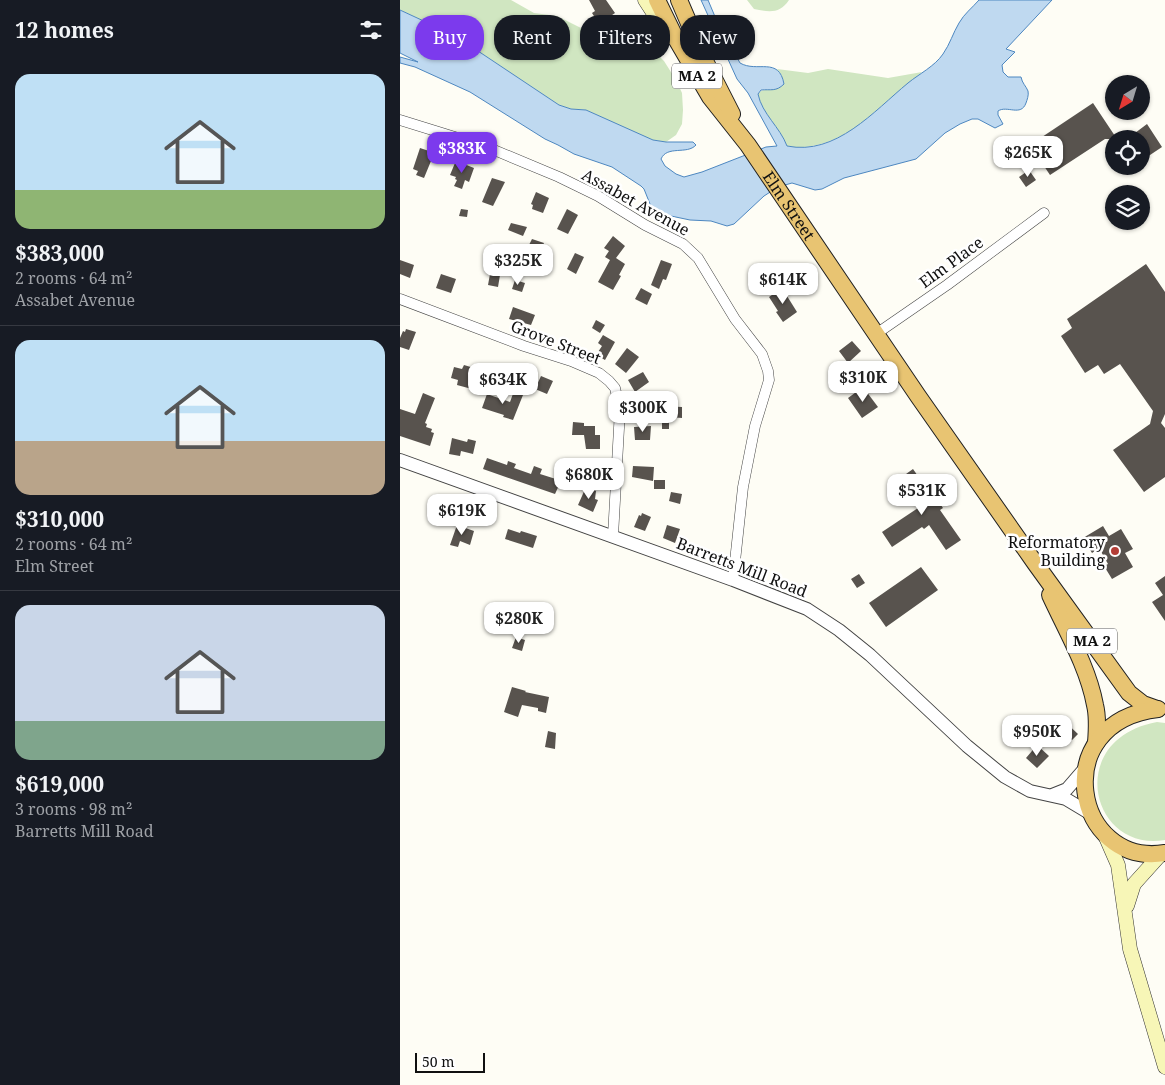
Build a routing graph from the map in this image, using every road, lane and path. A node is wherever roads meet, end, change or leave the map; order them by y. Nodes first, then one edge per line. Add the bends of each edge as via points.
1 (644, 0) edge
2 (657, 0) edge
3 (679, 0) edge
4 (701, 82) junction
5 (400, 120) edge
6 (748, 145) junction
7 (1044, 213) dead end
8 (400, 299) edge
9 (876, 334) junction
10 (400, 460) edge
11 (613, 536) junction
12 (1035, 563) junction
13 (733, 580) junction
14 (1161, 709) edge
15 (1096, 743) junction
16 (1086, 767) junction
17 (1052, 796) junction
18 (1092, 814) junction
19 (1104, 832) junction
20 (1164, 853) edge
21 (1126, 920) junction
22 (1165, 1067) edge

1 - 4 main road
2 - 4 highway, MA 2
3 - 6 highway, MA 2 via 706,63
4 - 6 highway, MA 2
5 - 13 street, Assabet Avenue via 487,147 558,177 683,244 698,258 735,319 762,354 769,380 755,426 743,486
6 - 9 highway, Elm Street / MA 2
7 - 9 street, Elm Place
8 - 11 street, Grove Street via 570,361 599,373 609,381 615,388 620,410
9 - 12 highway, Elm Street / MA 2
10 - 11 street, Barretts Mill Road
11 - 13 street, Barretts Mill Road
12 - 14 highway, Elm Street / MA 2 via 1129,692 1142,704
12 - 15 highway, Elm Street / MA 2 via 1088,680 1096,706
13 - 17 street, Barretts Mill Road via 791,602 823,619 870,655 994,769 1021,788
14 - 15 highway via 1123,719
15 - 16 highway, MA 2
16 - 17 street via 1067,789
16 - 18 highway, MA 2 via 1084,789
17 - 18 street, Barretts Mill Road via 1074,803
18 - 19 highway, MA 2
19 - 20 highway, MA 2 via 1135,852
19 - 21 main road via 1118,865
20 - 21 main road via 1134,884
21 - 22 main road via 1130,949

